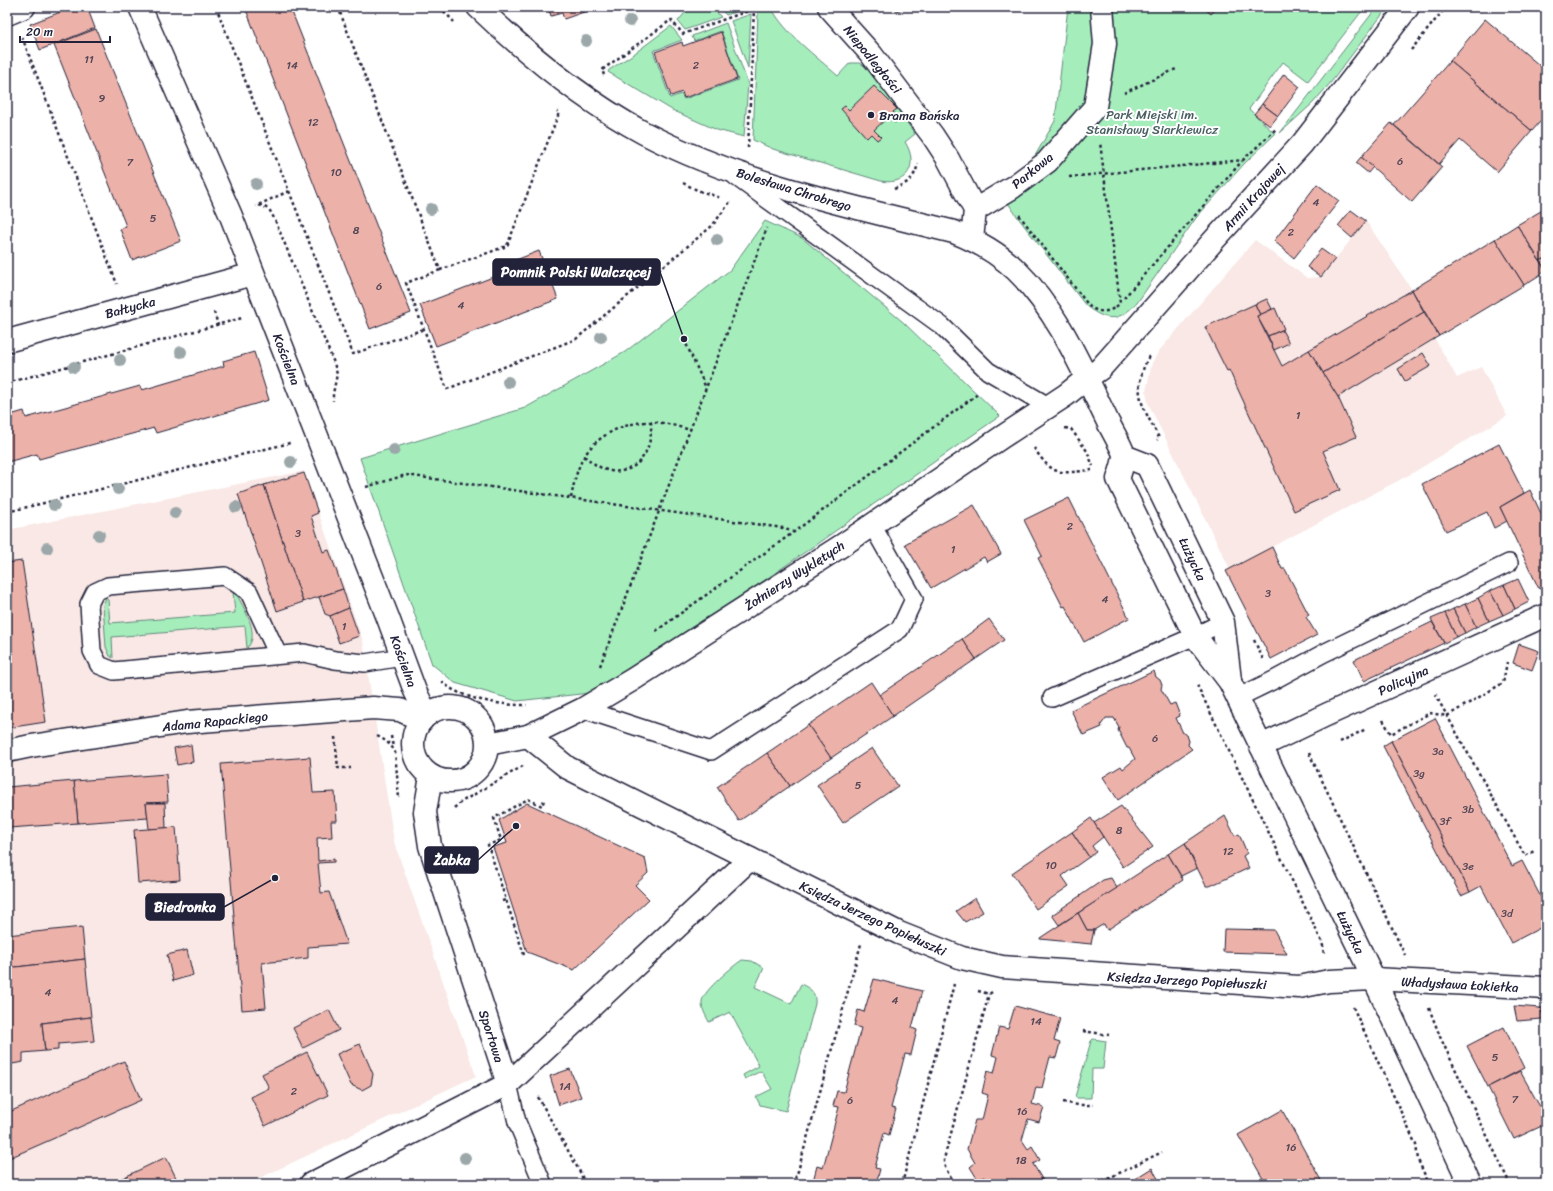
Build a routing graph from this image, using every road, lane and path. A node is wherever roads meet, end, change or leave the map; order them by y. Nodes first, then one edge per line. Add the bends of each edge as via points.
1 (140, 7) edge
2 (338, 7) edge
3 (440, 7) edge
4 (478, 7) edge
5 (759, 7) edge
6 (829, 7) edge
7 (1102, 7) edge
8 (1408, 7) edge
9 (754, 9) junction
10 (14, 11) edge
11 (454, 22) dead end
12 (1178, 68) dead end
13 (608, 78) dead end
14 (1095, 107) junction
15 (554, 109) dead end
16 (1283, 123) dead end
17 (933, 136) junction
18 (741, 146) dead end
19 (748, 148) junction
20 (755, 150) dead end
21 (1243, 160) junction
22 (720, 166) junction
23 (1104, 174) junction
24 (1062, 178) dead end
25 (1013, 187) junction
26 (889, 190) dead end
27 (289, 191) dead end
28 (730, 201) dead end
29 (258, 204) dead end
30 (975, 210) junction
31 (767, 228) dead end
32 (972, 239) junction
33 (440, 270) junction
34 (253, 274) junction
35 (1120, 303) junction
36 (1124, 307) dead end
37 (127, 308) junction
38 (244, 318) dead end
39 (424, 329) junction
40 (684, 339) dead end
41 (7, 341) edge
42 (1154, 351) dead end
43 (1087, 378) junction
44 (7, 383) edge
45 (707, 389) junction
46 (982, 390) dead end
47 (1048, 406) junction
48 (334, 407) dead end
49 (651, 422) junction
50 (1060, 428) dead end
51 (691, 430) junction
52 (1159, 438) junction
53 (1152, 441) dead end
54 (293, 442) dead end
55 (1031, 443) dead end
56 (1163, 445) dead end
57 (584, 456) junction
58 (1124, 456) junction
59 (362, 481) dead end
60 (571, 498) junction
61 (660, 510) junction
62 (7, 512) edge
63 (872, 524) junction
64 (794, 532) junction
65 (1509, 562) dead end
66 (1546, 615) edge
67 (1223, 622) junction
68 (651, 634) dead end
69 (1251, 634) dead end
70 (1502, 635) junction
71 (1195, 636) junction
72 (278, 655) junction
73 (402, 657) junction
74 (605, 666) dead end
75 (1423, 671) junction
76 (441, 680) dead end
77 (1274, 680) junction
78 (1195, 682) dead end
79 (1233, 690) junction
80 (1052, 698) dead end
81 (533, 704) dead end
82 (584, 709) junction
83 (1447, 716) junction
84 (424, 718) junction
85 (1377, 723) dead end
86 (1371, 726) dead end
87 (1297, 729) junction
88 (334, 730) dead end
89 (374, 735) dead end
90 (528, 736) junction
91 (1340, 742) dead end
92 (488, 744) junction
93 (1260, 746) junction
94 (7, 752) edge
95 (351, 768) dead end
96 (431, 776) junction
97 (544, 800) dead end
98 (399, 802) dead end
99 (1534, 850) dead end
100 (750, 859) junction
101 (506, 900) junction
102 (502, 901) dead end
103 (866, 940) dead end
104 (524, 955) dead end
105 (1374, 979) junction
106 (1329, 981) junction
107 (1418, 982) junction
108 (954, 984) dead end
109 (1546, 988) edge
110 (989, 994) dead end
111 (1350, 1002) dead end
112 (1083, 1031) dead end
113 (1109, 1035) dead end
114 (508, 1084) junction
115 (536, 1095) dead end
116 (1063, 1102) dead end
117 (1094, 1105) dead end
118 (1162, 1152) dead end
119 (311, 1184) edge
120 (543, 1184) edge
121 (585, 1184) edge
122 (793, 1184) edge
123 (902, 1184) edge
124 (954, 1184) edge
125 (1097, 1184) edge
126 (1429, 1184) edge
127 (1470, 1184) edge
128 (1510, 1184) edge

1 - 34 street, Kościelna via 231,216
2 - 33 path
3 - 11 path
4 - 22 street, Bolesława Chrobrego via 534,57 622,120 666,144
5 - 9 path
6 - 17 street, Niepodległości via 871,54
7 - 14 street via 1105,44
8 - 43 street, Armii Krajowej via 1302,144 1100,369
9 - 13 path via 683,34 671,20 602,70 602,74
9 - 19 path
10 - 37 path
12 - 14 path
14 - 23 path
14 - 25 street, Parkowa via 1046,162
15 - 33 path via 559,113 507,246
16 - 21 path
17 - 26 path via 916,149 918,163 915,174 907,184
17 - 30 street, Niepodległości
18 - 19 path
19 - 20 path
21 - 23 path
21 - 35 path
22 - 32 street, Bolesława Chrobrego via 787,188
22 - 47 lane via 942,326 988,370
23 - 24 path
23 - 35 path
25 - 30 street, Parkowa
25 - 35 path via 1026,203 1018,214 1089,306 1094,310 1106,312 1116,308
27 - 39 path via 354,354
28 - 39 path via 712,226 576,339 447,388
29 - 48 path via 269,209 275,220 334,363 337,374 333,394
30 - 32 street
31 - 45 path
32 - 43 street, Bolesława Chrobrego via 989,248 1027,282 1073,348
33 - 39 path via 406,283
34 - 37 street, Bałtycka
34 - 73 street, Kościelna
35 - 36 path
37 - 41 street, Bałtycka
38 - 44 path
40 - 45 path
42 - 52 path via 1145,364 1139,397
43 - 47 street, Żołnierzy Wyklętych
43 - 58 street
45 - 51 path
46 - 64 path
47 - 63 street, Żołnierzy Wyklętych
49 - 51 path
49 - 57 path via 613,430 594,444
49 - 57 path via 649,448 632,468 610,470 596,465
50 - 55 path via 1071,429 1087,451 1095,470 1058,473 1044,464
51 - 61 path
52 - 53 path
52 - 56 path
54 - 62 path
57 - 60 path
58 - 67 street, Łużycka via 1148,465
58 - 71 street, Łużycka via 1118,479
59 - 60 path via 364,488 406,475
60 - 61 path
61 - 64 path via 783,528
61 - 74 path via 599,671
63 - 82 street, Żołnierzy Wyklętych
63 - 82 lane via 914,599 900,629 711,751
64 - 68 path
65 - 77 lane
66 - 70 street, Policyjna
67 - 71 lane
67 - 79 street, Łużycka
69 - 77 path
70 - 75 street, Policyjna
70 - 83 path via 1509,647 1503,683
71 - 79 street, Łużycka
71 - 80 lane
72 - 72 lane via 114,671 99,665 92,651 89,604 95,592 108,586 225,576 249,592
72 - 73 lane via 304,653 365,663
73 - 84 street, Kościelna
75 - 83 path
75 - 87 street, Policyjna
76 - 81 path via 445,685 466,695 493,703
77 - 79 lane
78 - 106 path via 1321,940 1324,949 1319,960
79 - 93 street, Łużycka
82 - 90 street, Żołnierzy Wyklętych
83 - 85 path via 1430,713 1391,734 1384,720
83 - 99 path via 1525,856
84 - 92 street via 440,709 453,707 467,711 478,719 485,731
84 - 94 street, Adama Rapackiego via 400,710 373,708 187,722
84 - 96 street via 413,739 414,754 420,767
86 - 91 path
87 - 93 street, Policyjna
87 - 107 path
88 - 95 path via 338,768
89 - 98 path via 387,742 395,752
90 - 92 street, Żołnierzy Wyklętych
90 - 100 street, Księdza Jerzego Popiełuszki via 568,768
92 - 96 street via 485,758 479,768 468,777 456,781 443,781
93 - 105 street, Łużycka
96 - 114 street, Sportowa via 425,812 430,846
97 - 101 path via 542,806 528,799 494,818 501,840 488,845
100 - 106 street, Księdza Jerzego Popiełuszki via 899,933 978,963 1095,974 1299,987
100 - 114 street
101 - 102 path
101 - 104 path
103 - 122 path via 860,944
105 - 106 street, Księdza Jerzego Popiełuszki
105 - 107 street, Władysława Łokietka
105 - 127 street, Łużycka
107 - 109 street, Władysława Łokietka
107 - 128 path via 1441,1039
108 - 123 path
110 - 124 path via 944,1159 944,1165
111 - 126 path via 1416,1145 1418,1160
112 - 113 path
114 - 119 street
114 - 120 lane via 517,1122
115 - 121 path
116 - 117 path
118 - 125 path

